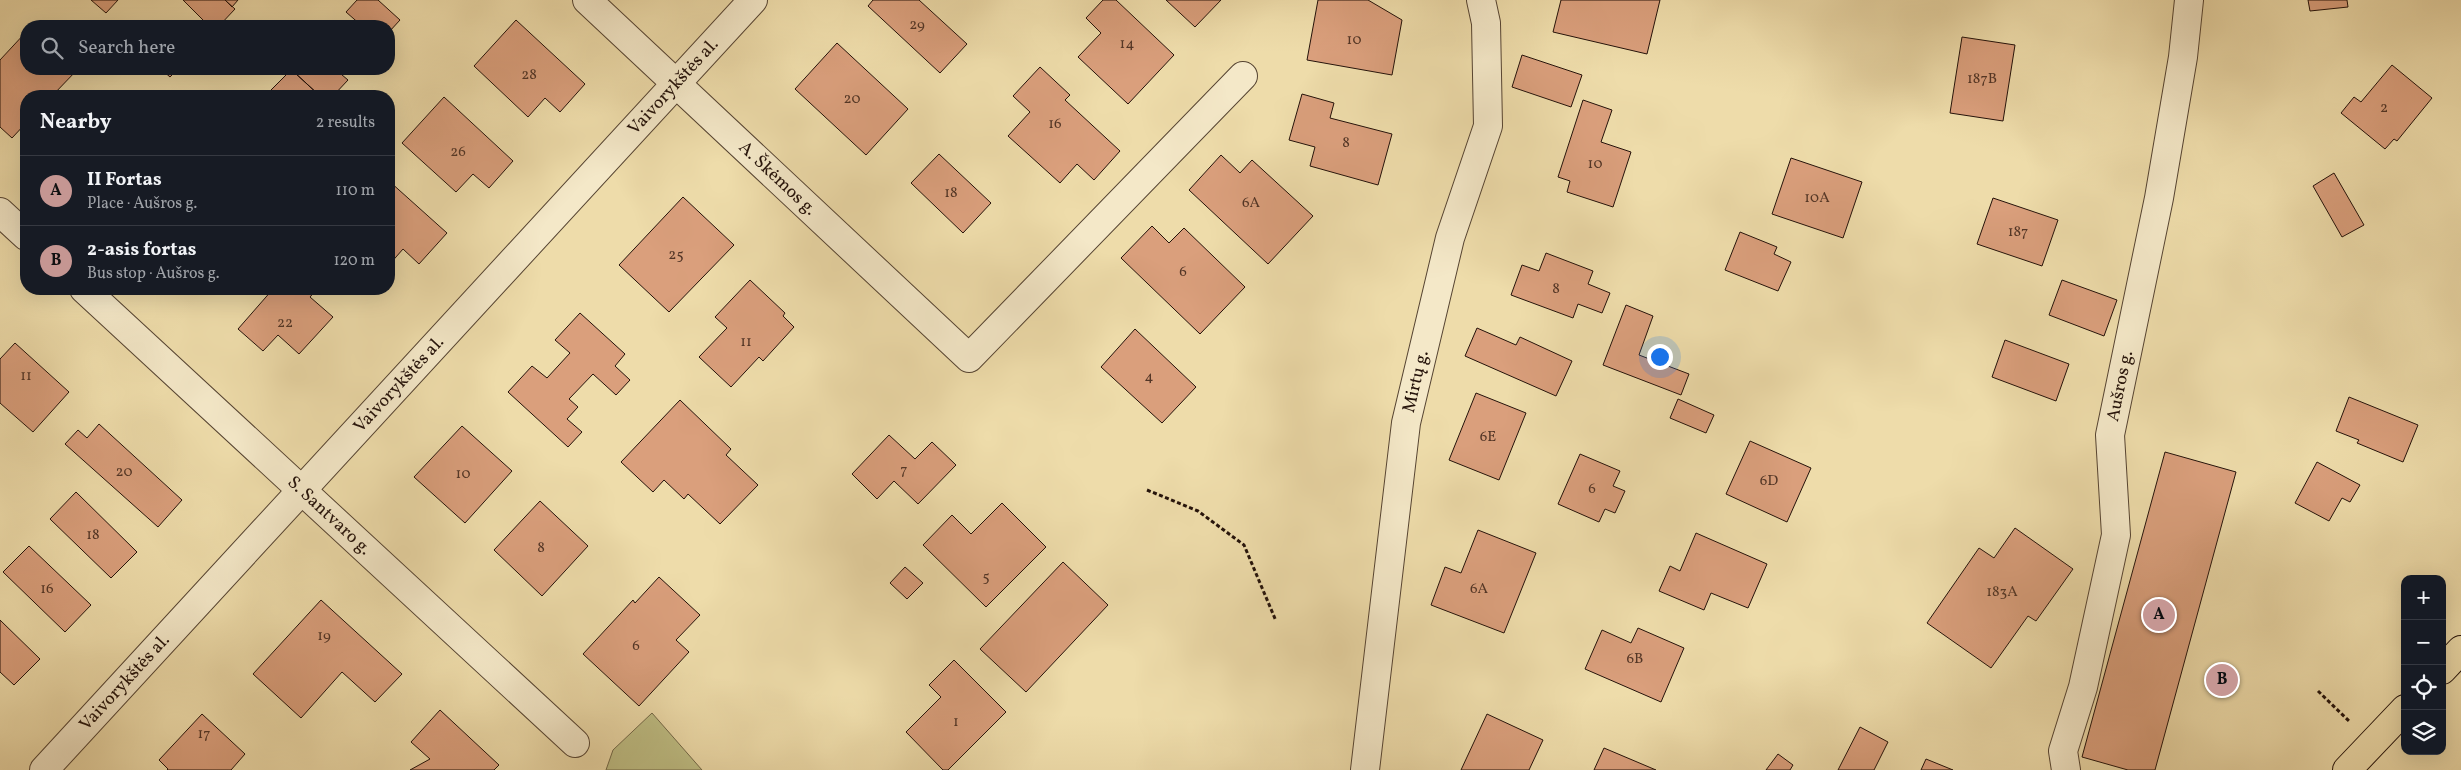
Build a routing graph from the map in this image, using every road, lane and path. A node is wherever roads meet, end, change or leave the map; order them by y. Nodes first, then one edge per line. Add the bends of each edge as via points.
1 (587, 0) edge
2 (753, 0) edge
3 (1482, 0) edge
4 (2189, 0) edge
5 (1243, 76) dead end
6 (677, 83) junction
7 (0, 212) edge
8 (20, 230) edge
9 (91, 295) edge
10 (301, 488) junction
11 (1147, 490) dead end
12 (1276, 621) dead end
13 (2404, 710) edge
14 (575, 743) dead end
15 (44, 770) edge
16 (1364, 770) edge
17 (2066, 770) edge
18 (2347, 770) edge

1 - 6 street, A. Škėmos g.
2 - 6 street, Vaivorykštės al.
3 - 16 street, Mirtų g. via 1486,23 1488,126 1450,238 1406,423
4 - 17 street, Aušros g. via 2183,57 2159,198 2110,435 2116,535 2083,687 2063,751
5 - 6 street, A. Škėmos g. via 969,358
6 - 10 street, Vaivorykštės al.
7 - 8 street
9 - 10 street, S. Santvaro g.
10 - 14 street, S. Santvaro g.
10 - 15 street, Vaivorykštės al.
11 - 12 path via 1198,510 1244,546
13 - 18 main road

